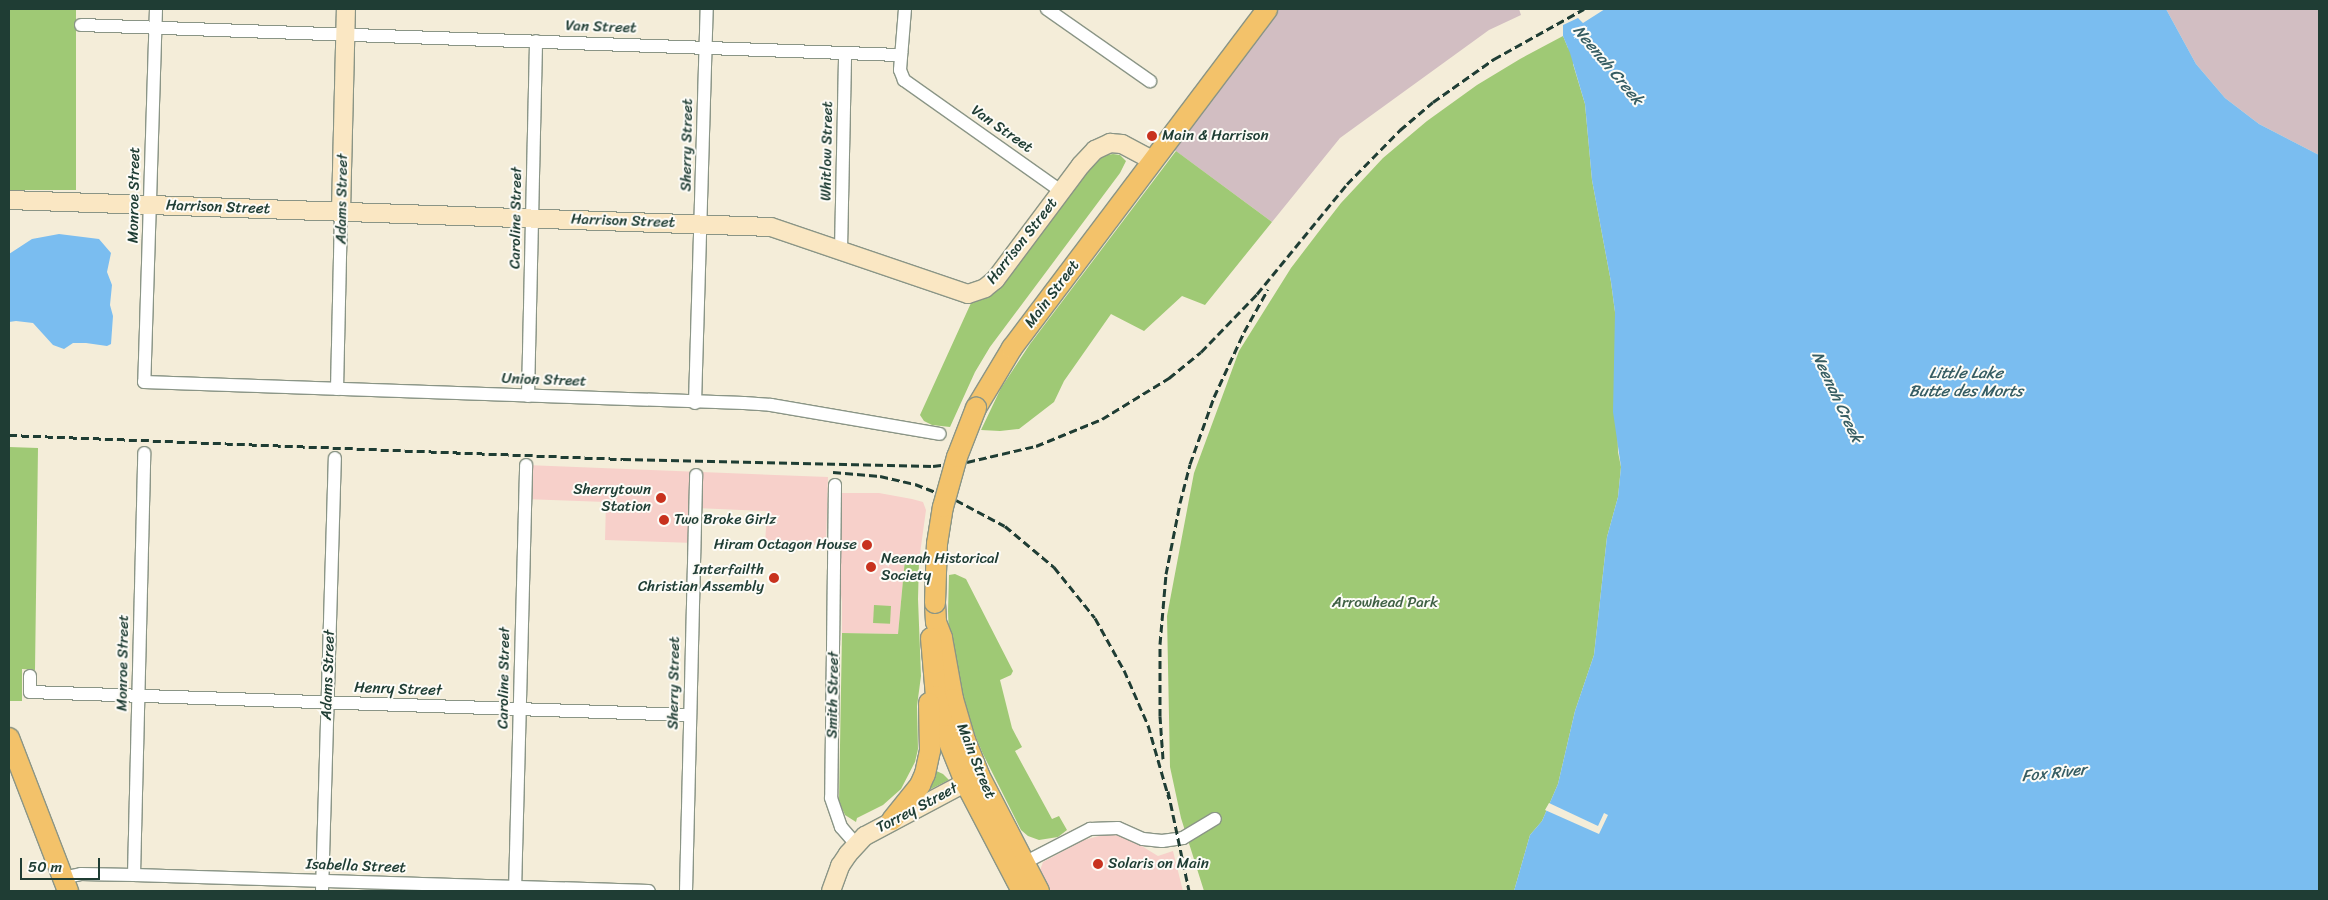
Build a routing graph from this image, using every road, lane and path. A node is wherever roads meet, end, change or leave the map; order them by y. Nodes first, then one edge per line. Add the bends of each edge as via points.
1 (156, 9) edge
2 (346, 9) edge
3 (707, 9) edge
4 (905, 9) edge
5 (1047, 9) edge
6 (1267, 9) edge
7 (81, 25) dead end
8 (156, 28) junction
9 (346, 34) junction
10 (536, 41) junction
11 (706, 48) junction
12 (846, 53) junction
13 (901, 55) junction
14 (1150, 81) dead end
15 (1152, 160) junction
16 (1061, 191) junction
17 (9, 200) edge
18 (150, 204) junction
19 (341, 211) junction
20 (532, 218) junction
21 (702, 224) junction
22 (841, 250) junction
23 (144, 382) joint
24 (338, 389) junction
25 (528, 396) junction
26 (695, 403) junction
27 (940, 434) dead end
28 (144, 452) dead end
29 (335, 458) dead end
30 (526, 466) dead end
31 (696, 475) dead end
32 (835, 484) dead end
33 (935, 612) junction
34 (30, 676) dead end
35 (933, 678) junction
36 (138, 695) junction
37 (327, 703) junction
38 (519, 709) junction
39 (690, 715) junction
40 (9, 738) edge
41 (972, 779) junction
42 (1215, 819) dead end
43 (892, 820) junction
44 (856, 844) junction
45 (1017, 866) junction
46 (134, 875) junction
47 (65, 885) edge
48 (323, 886) edge
49 (515, 889) edge
50 (648, 891) edge
51 (686, 891) edge
52 (831, 891) edge
53 (1022, 891) edge
54 (1039, 891) edge

1 - 8 street, Monroe Street
2 - 9 street, Adams Street
3 - 11 street, Sherry Street
4 - 13 street
5 - 14 street
6 - 15 main road, Main Street
7 - 8 street, Van Street
8 - 9 street, Van Street
8 - 18 street, Monroe Street
9 - 10 street, Van Street
9 - 19 street, Adams Street
10 - 11 street, Van Street
10 - 20 street, Caroline Street
11 - 12 street, Van Street
11 - 21 street, Sherry Street
12 - 13 street, Van Street
12 - 22 street, Whitlow Street
13 - 16 street, Van Street via 900,70 904,80
15 - 16 street, Harrison Street via 1122,144 1102,145 1089,155
15 - 33 main road, Main Street, bridge via 1012,348 976,408 957,457 943,507 937,544
16 - 22 street, Harrison Street via 995,280 976,293 961,293
17 - 18 street, Harrison Street
18 - 19 street, Harrison Street
18 - 23 street, Monroe Street
19 - 20 street, Harrison Street
19 - 24 street, Adams Street
20 - 21 street, Harrison Street
20 - 25 street, Caroline Street
21 - 22 street, Harrison Street via 771,227
21 - 26 street, Sherry Street
23 - 24 street, Union Street
24 - 25 street, Union Street
25 - 26 street, Union Street
26 - 27 street, Union Street via 771,405
28 - 36 street, Monroe Street
29 - 37 street, Adams Street
30 - 38 street, Caroline Street
31 - 39 street, Sherry Street
32 - 44 street, Smith Street via 831,798 841,827
33 - 35 main road, Main Street via 931,638
33 - 41 main road, Main Street
34 - 36 street, Henry Street via 30,692
35 - 41 main road, Main Street via 946,735
35 - 43 main road via 927,766 920,785
36 - 37 street, Henry Street
36 - 46 street, Monroe Street
37 - 38 street, Henry Street
37 - 48 street, Adams Street
38 - 39 street, Henry Street
38 - 49 street, Caroline Street
39 - 51 street, Sherry Street
40 - 47 main road
41 - 43 street, Torrey Street
41 - 45 main road, Main Street
42 - 45 street via 1183,838 1162,842 1143,839 1118,828 1090,829
43 - 44 street, Torrey Street
44 - 52 street via 840,866
45 - 53 main road, Main Street
45 - 54 main road, Main Street
46 - 47 street, Isabella Street via 81,874
46 - 48 street, Isabella Street
48 - 49 street, Isabella Street
49 - 50 street, Isabella Street

